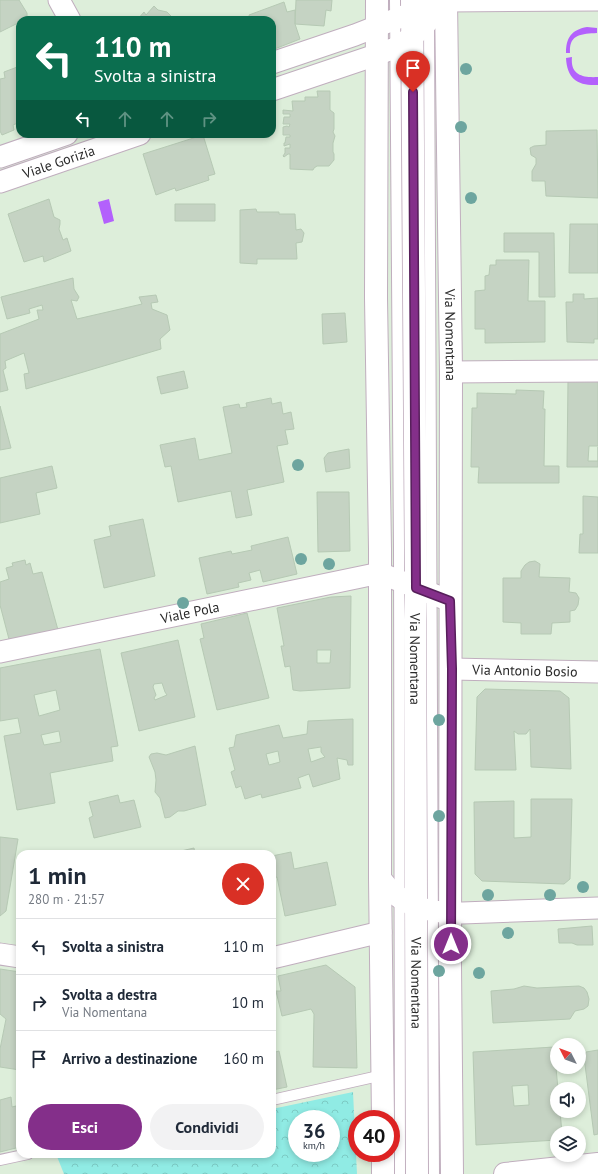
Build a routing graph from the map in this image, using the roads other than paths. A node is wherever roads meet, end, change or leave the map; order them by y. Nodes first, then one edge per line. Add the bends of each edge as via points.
1 (59, 0) edge
2 (377, 0) edge
3 (598, 0) edge
4 (417, 9) edge
5 (68, 16) edge
6 (413, 36) junction
7 (385, 52) junction
8 (276, 62) edge
9 (276, 89) edge
10 (55, 138) edge
11 (125, 138) edge
12 (0, 157) edge
13 (0, 182) edge
14 (598, 371) edge
15 (451, 372) junction
16 (415, 587) junction
17 (1, 648) edge
18 (452, 669) junction
19 (598, 672) edge
20 (380, 878) junction
21 (425, 908) junction
22 (598, 908) edge
23 (381, 932) junction
24 (0, 954) edge
25 (16, 956) edge
26 (276, 957) edge
27 (383, 1075) junction
28 (276, 1099) edge
29 (383, 1110) edge
30 (16, 1157) edge
31 (0, 1160) edge
32 (382, 1162) edge
33 (598, 1164) edge
34 (383, 1174) edge
35 (400, 1174) edge
36 (417, 1174) edge
37 (434, 1174) edge
38 (452, 1174) edge
39 (505, 1174) edge

1 - 5 street
2 - 4 street, Via Nomentana
3 - 4 street
4 - 6 street, Via Nomentana
4 - 7 street, Via Nomentana
4 - 8 street
4 - 15 street, Via Nomentana
4 - 16 lane, Via Nomentana
6 - 7 street
6 - 16 street, Via Nomentana
7 - 9 street
7 - 16 street, Via Nomentana via 376,298
10 - 12 street, Viale Gorizia
11 - 13 street, Viale Gorizia
14 - 15 street
15 - 16 street, Via Nomentana
16 - 17 street, Viale Pola via 358,576
16 - 18 street, Via Nomentana
16 - 20 street, Via Nomentana
16 - 21 street, Via Nomentana
18 - 19 street, Via Antonio Bosio
18 - 21 street, Via Nomentana
20 - 21 street via 392,893
20 - 23 street, Via Nomentana
21 - 22 street
21 - 35 lane, Via Nomentana
21 - 36 street, Via Nomentana
21 - 37 lane, Via Nomentana
21 - 38 street, Via Nomentana
23 - 26 street
23 - 27 street, Via Nomentana
24 - 25 street
27 - 28 lane
27 - 29 street, Via Nomentana
30 - 31 lane
32 - 34 street
33 - 39 street

